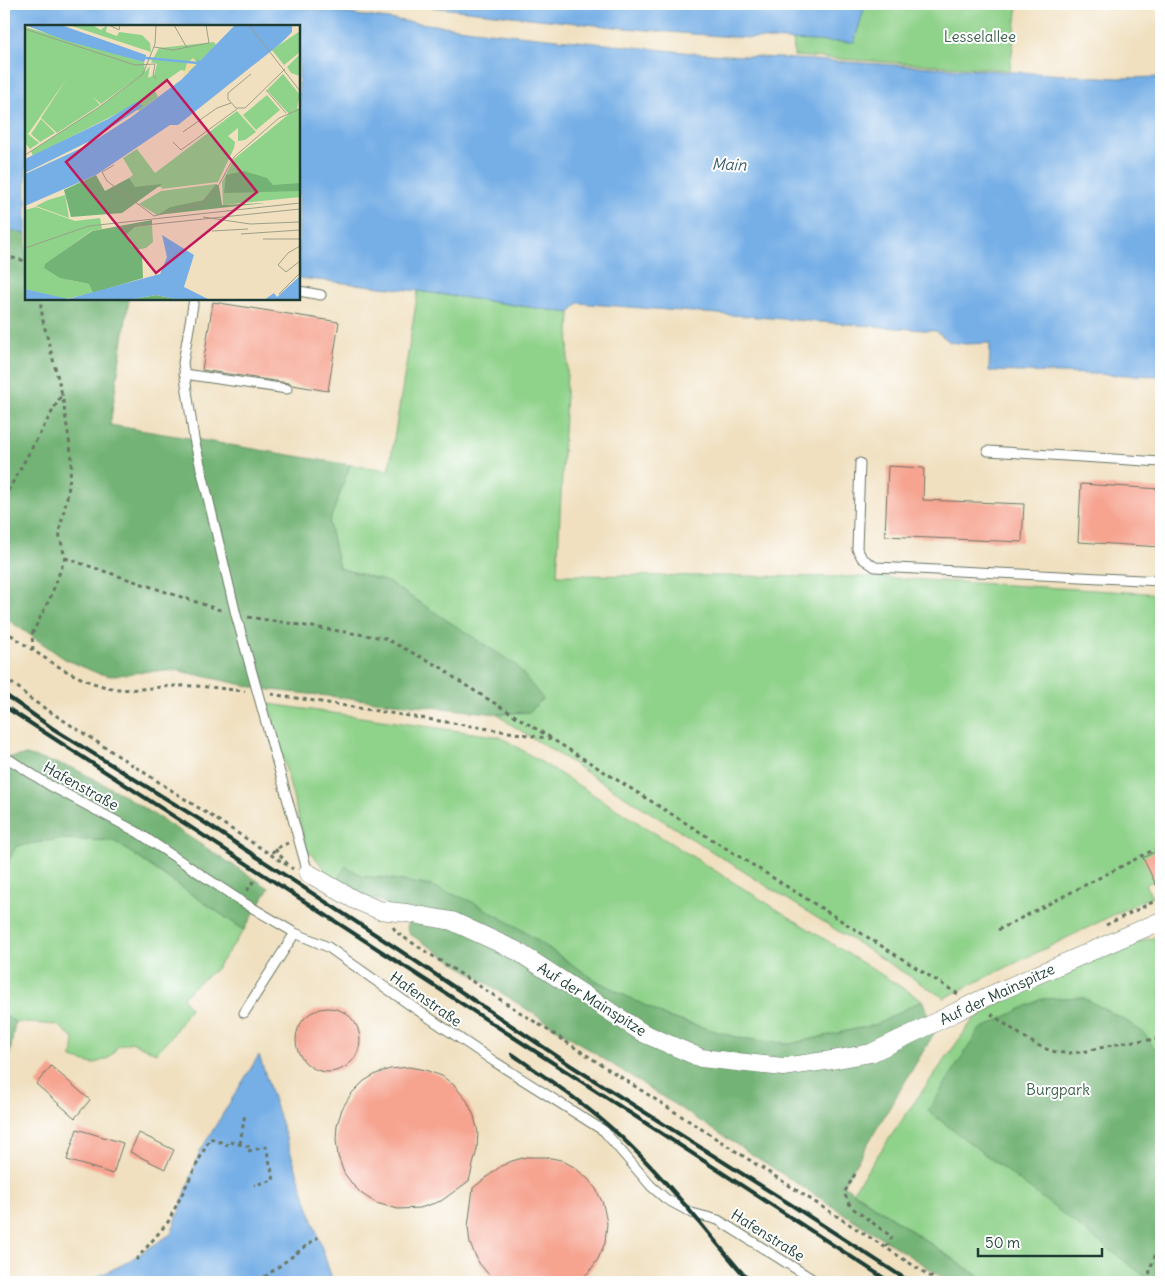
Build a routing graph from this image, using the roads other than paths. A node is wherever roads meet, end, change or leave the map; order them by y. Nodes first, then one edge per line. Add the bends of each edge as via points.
1 (300, 291) edge
2 (321, 295) dead end
3 (194, 300) edge
4 (184, 374) junction
5 (288, 389) dead end
6 (988, 451) dead end
7 (1161, 462) edge
8 (860, 463) dead end
9 (1161, 581) edge
10 (4, 756) edge
11 (300, 871) joint
12 (1161, 921) edge
13 (295, 933) junction
14 (244, 1013) dead end
15 (817, 1282) edge

1 - 2 lane
3 - 4 lane
4 - 5 lane
4 - 11 lane via 194,439
6 - 7 lane
8 - 9 lane via 857,549 862,558 875,567
10 - 13 lane, Hafenstraße via 49,785 137,832
11 - 12 street, Auf der Mainspitze via 378,910 452,921 516,951 643,1033 701,1058 783,1067 871,1053 974,1002
13 - 14 lane
13 - 15 lane, Hafenstraße via 328,947 462,1040 604,1132 666,1199 692,1213 718,1220

